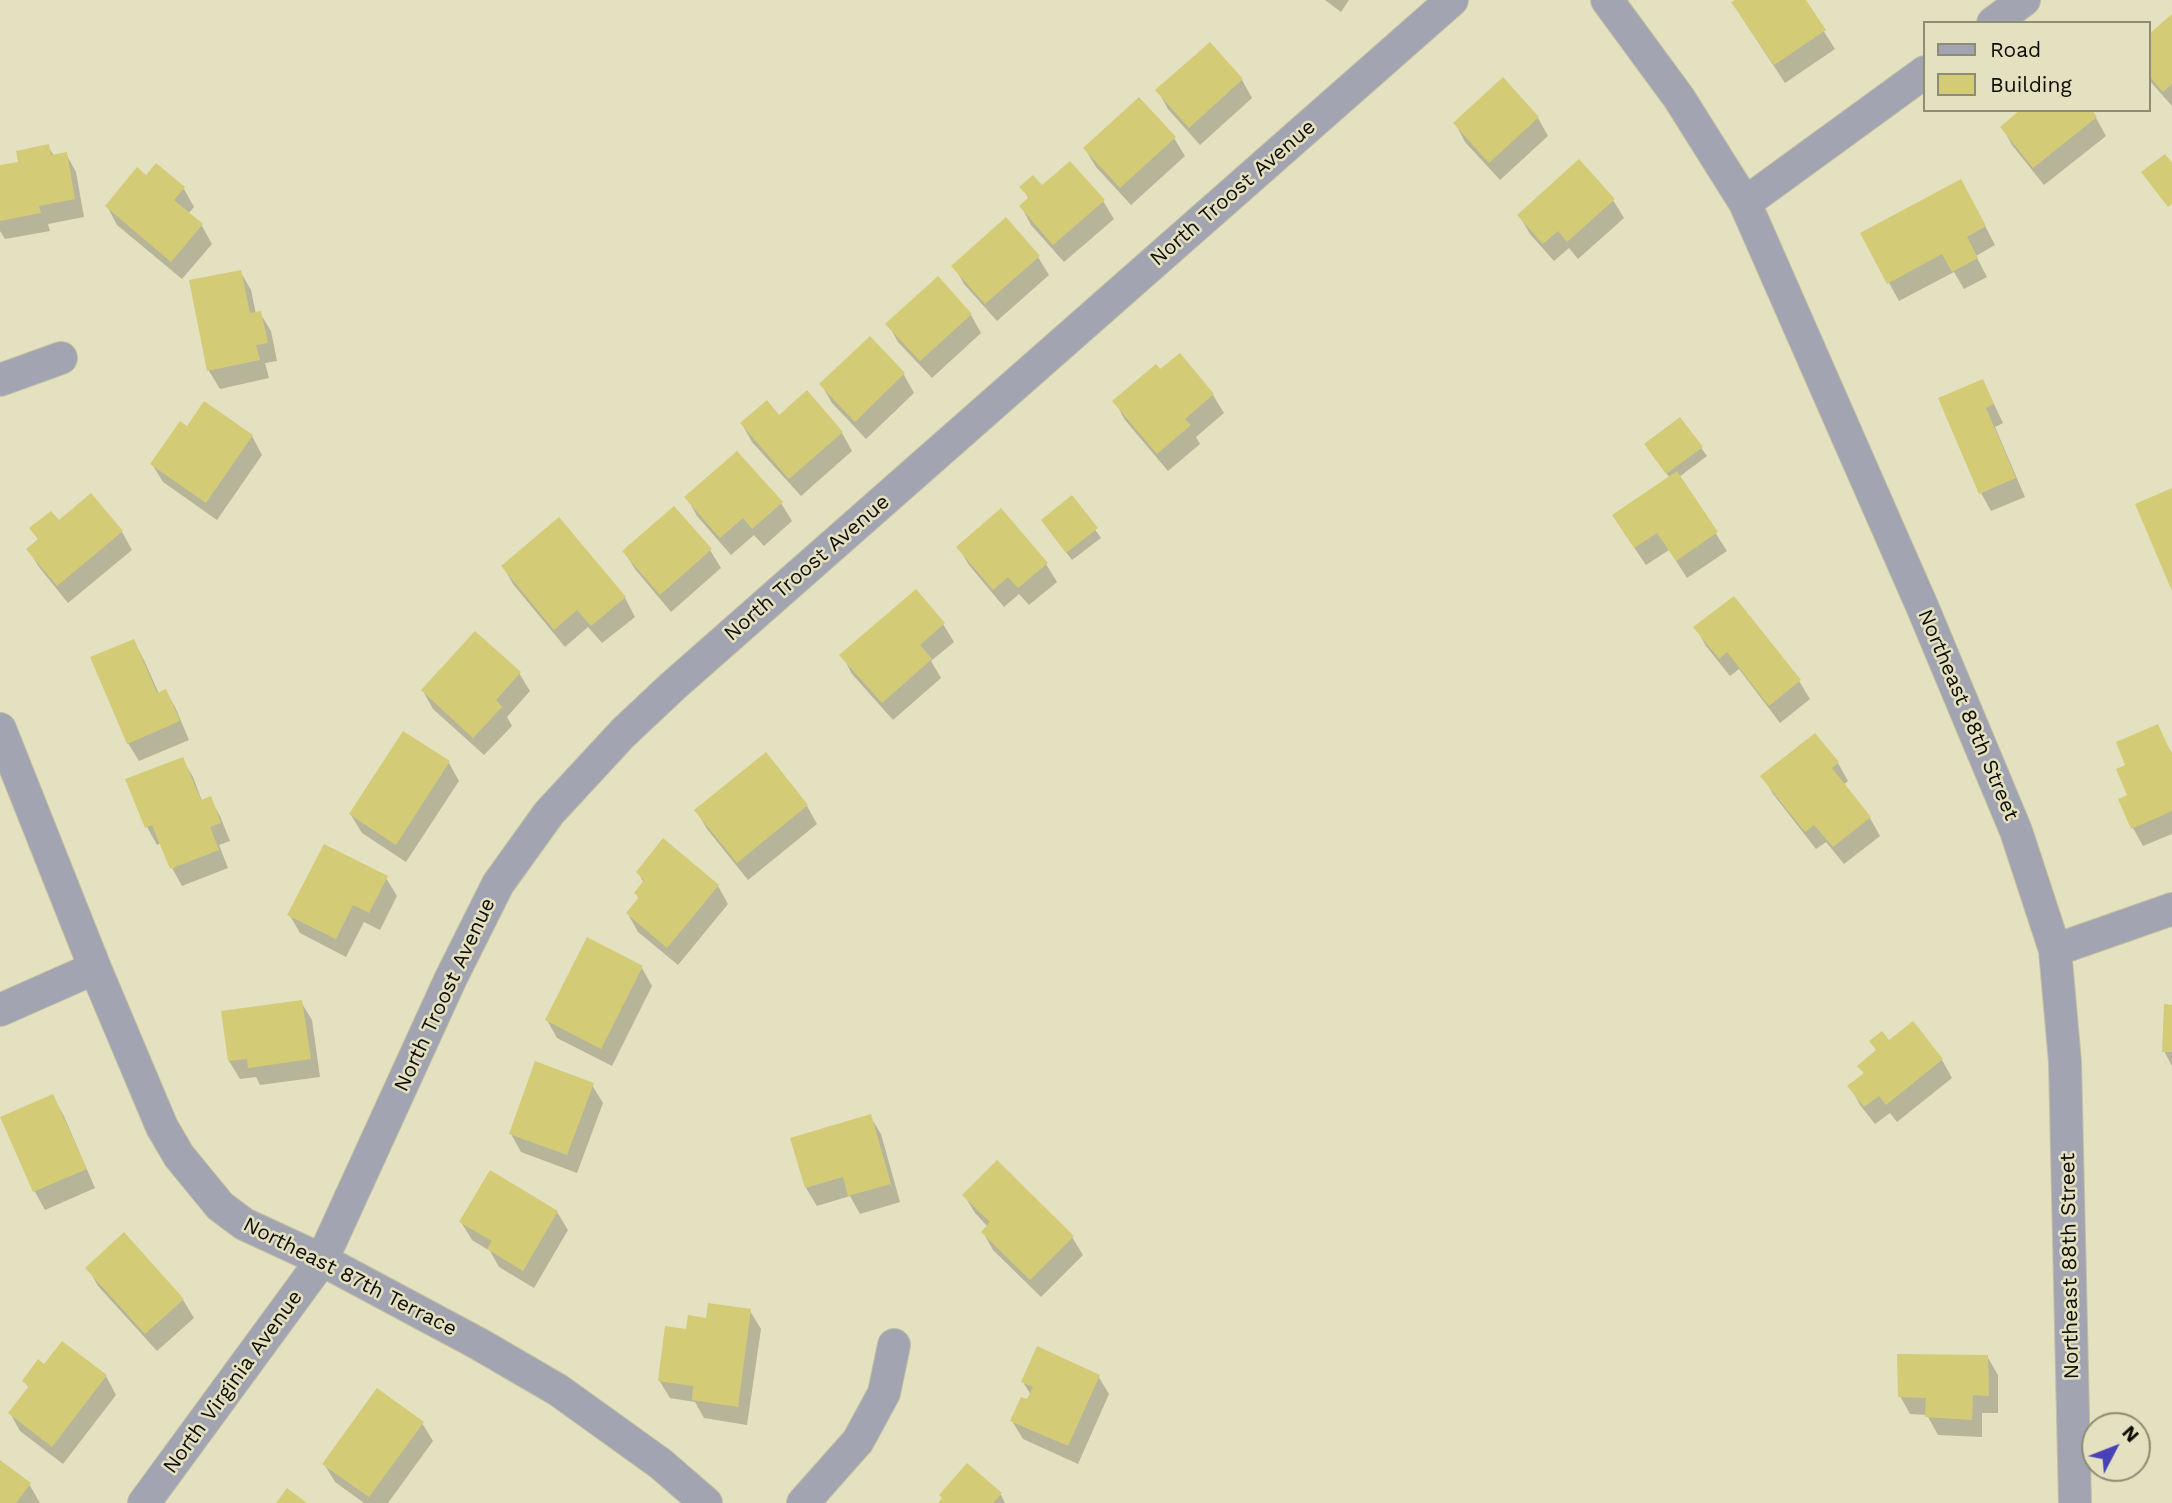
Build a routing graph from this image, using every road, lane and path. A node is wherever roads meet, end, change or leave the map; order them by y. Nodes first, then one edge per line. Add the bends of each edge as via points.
1 (1452, 0) edge
2 (1607, 0) edge
3 (2024, 0) edge
4 (1996, 21) edge
5 (1924, 73) edge
6 (1745, 203) junction
7 (61, 358) dead end
8 (0, 380) edge
9 (0, 729) edge
10 (2172, 909) edge
11 (2055, 950) junction
12 (95, 968) junction
13 (0, 1010) edge
14 (322, 1260) junction
15 (894, 1345) dead end
16 (144, 1503) edge
17 (706, 1503) edge
18 (803, 1503) edge
19 (2075, 1503) edge

1 - 14 street, North Troost Avenue via 673,686 549,813 498,884
2 - 6 street, Northeast 88th Street via 1679,98
3 - 4 street
5 - 6 street
6 - 11 street, Northeast 88th Street via 2006,806
7 - 8 street
9 - 12 street, Northeast 87th Terrace
10 - 11 street
11 - 19 street, Northeast 88th Street via 2065,1062
12 - 13 street
12 - 14 street, Northeast 87th Terrace via 162,1127 200,1184 244,1224
14 - 16 street, North Virginia Avenue
14 - 17 street, Northeast 87th Terrace via 558,1390 662,1464
15 - 18 street via 884,1392 858,1441

